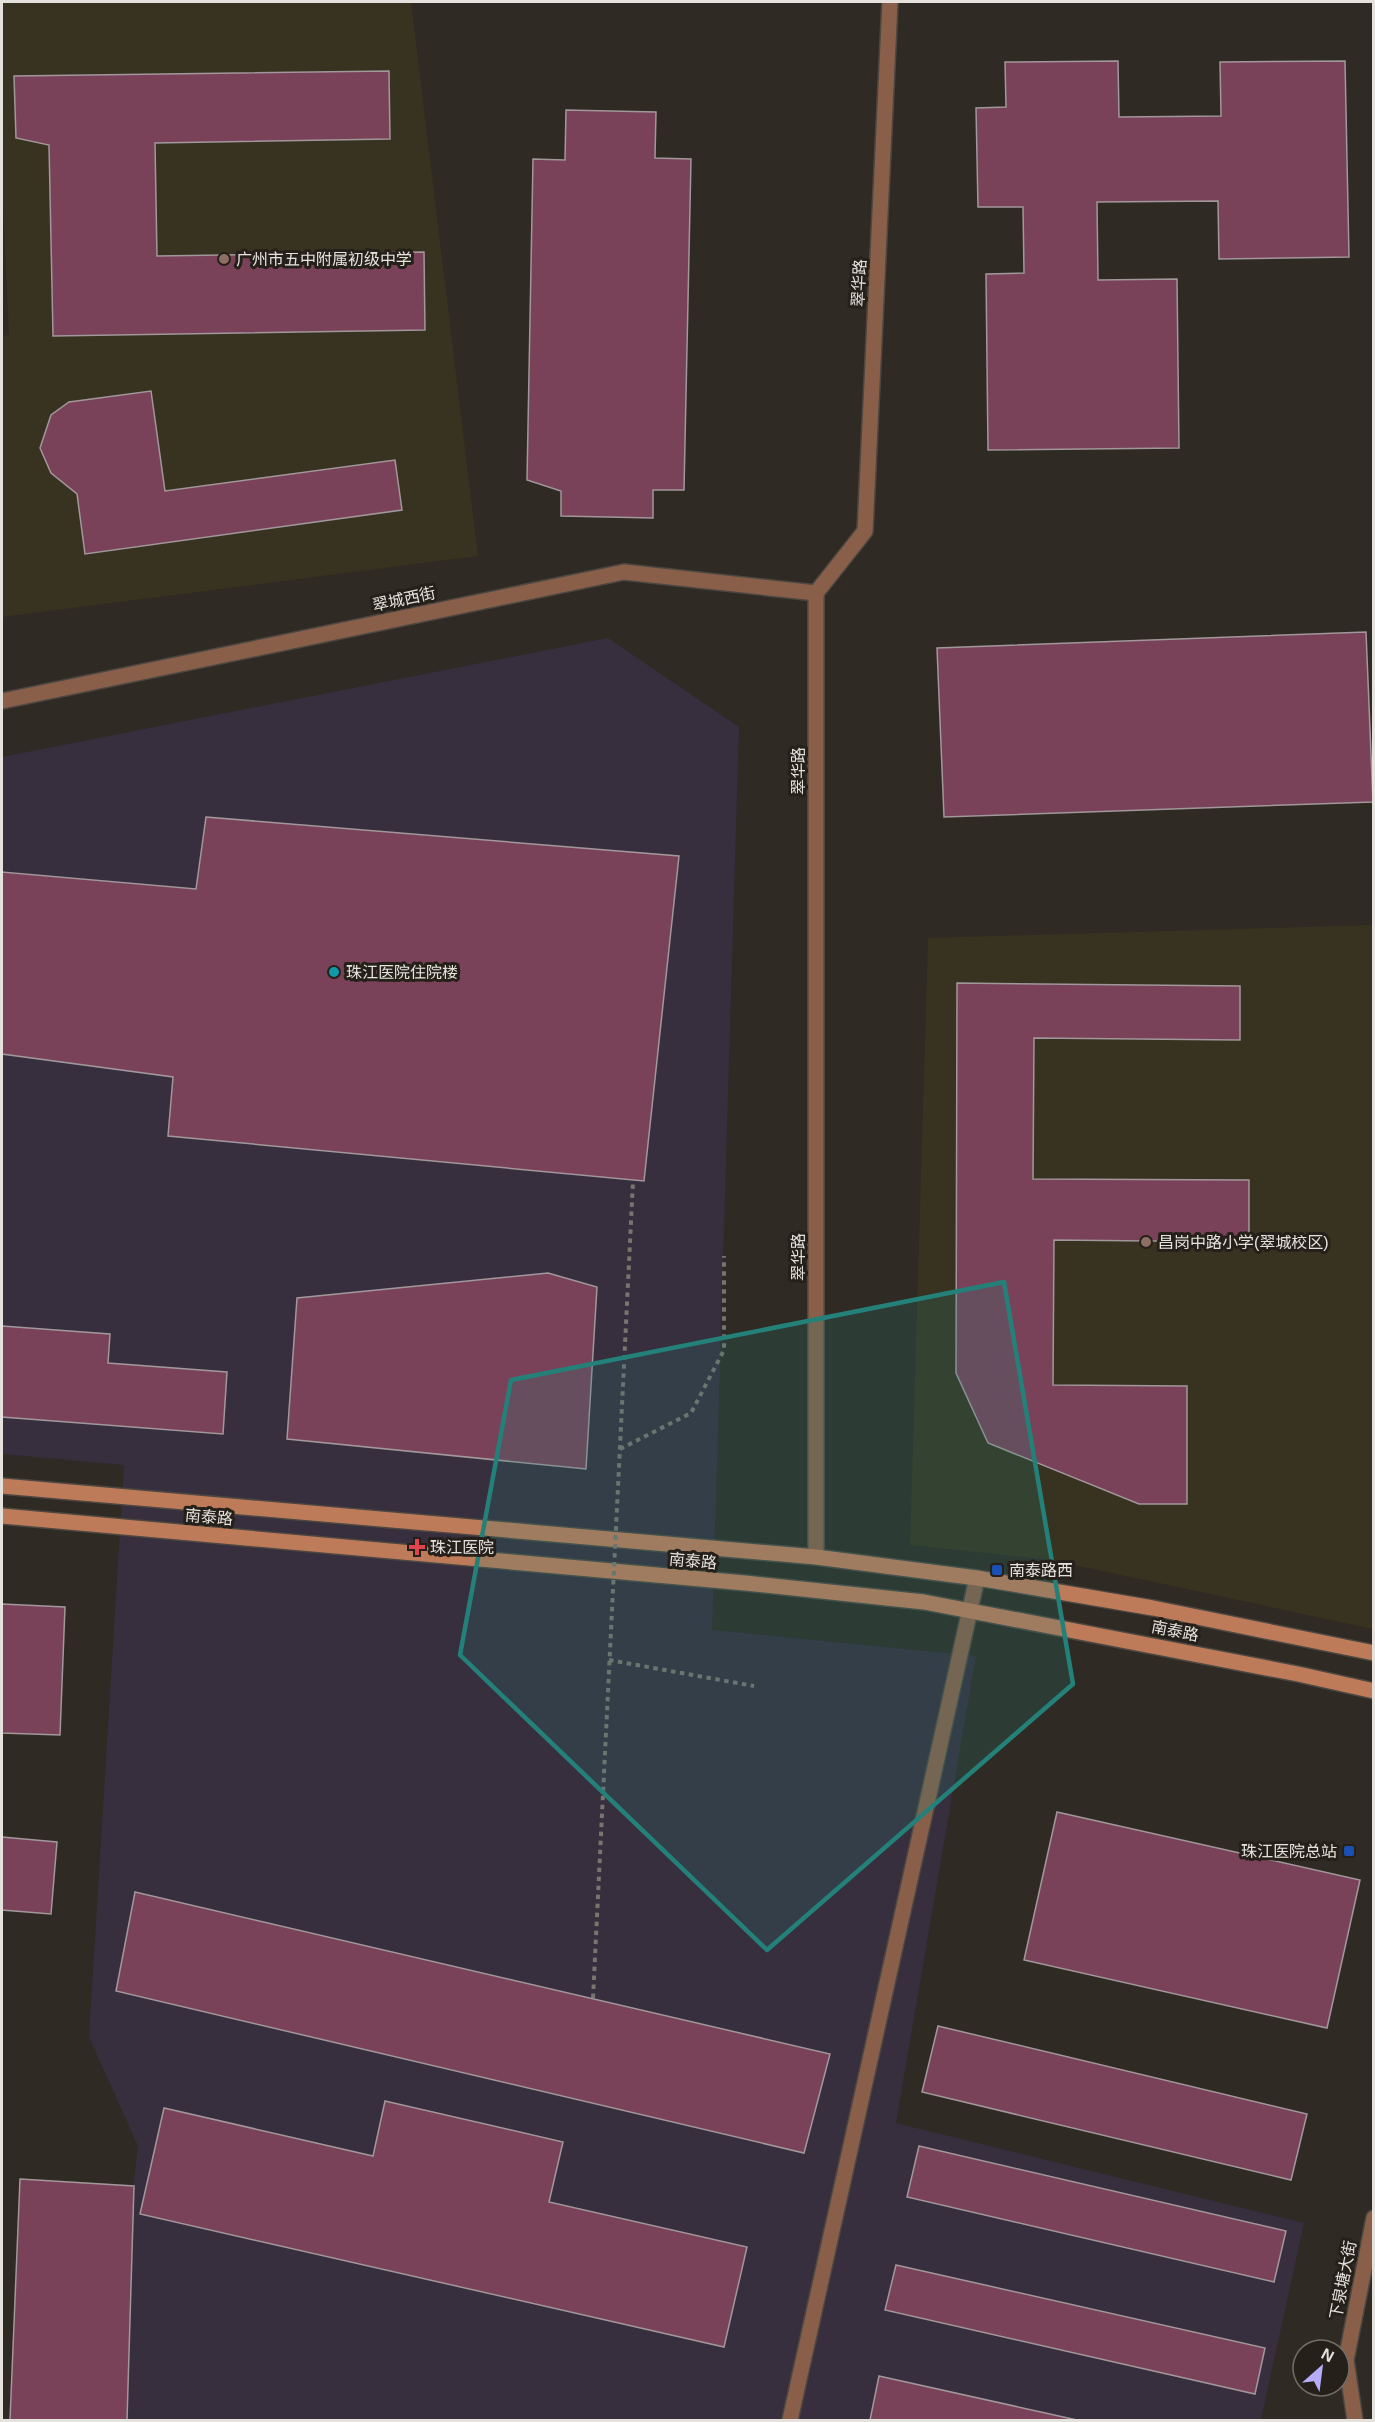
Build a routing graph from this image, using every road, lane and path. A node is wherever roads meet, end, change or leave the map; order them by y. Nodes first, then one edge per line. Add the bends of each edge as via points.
1 (890, 2) edge
2 (816, 594) junction
3 (2, 702) edge
4 (633, 1181) dead end
5 (724, 1256) dead end
6 (620, 1449) junction
7 (2, 1486) edge
8 (2, 1516) edge
9 (816, 1557) junction
10 (977, 1578) junction
11 (970, 1610) junction
12 (1374, 1653) edge
13 (609, 1660) junction
14 (754, 1686) dead end
15 (1374, 1691) edge
16 (592, 1998) dead end
17 (1374, 2218) edge
18 (790, 2421) edge
19 (1355, 2421) edge

1 - 2 street, 翠华路 via 865,531
2 - 3 street, 翠城西街 via 624,572
2 - 9 street, 翠华路
4 - 6 path, bridge
5 - 6 path via 724,1350 691,1413
6 - 13 path, bridge
7 - 9 main road, 南泰路
8 - 11 main road, 南泰路 via 745,1584
9 - 10 main road, 南泰路
10 - 11 street
10 - 12 main road, 南泰路 via 1153,1608
11 - 15 main road, 南泰路
11 - 18 street
13 - 14 path
13 - 16 path, bridge
17 - 19 street, 下泉塘大街 via 1346,2360

